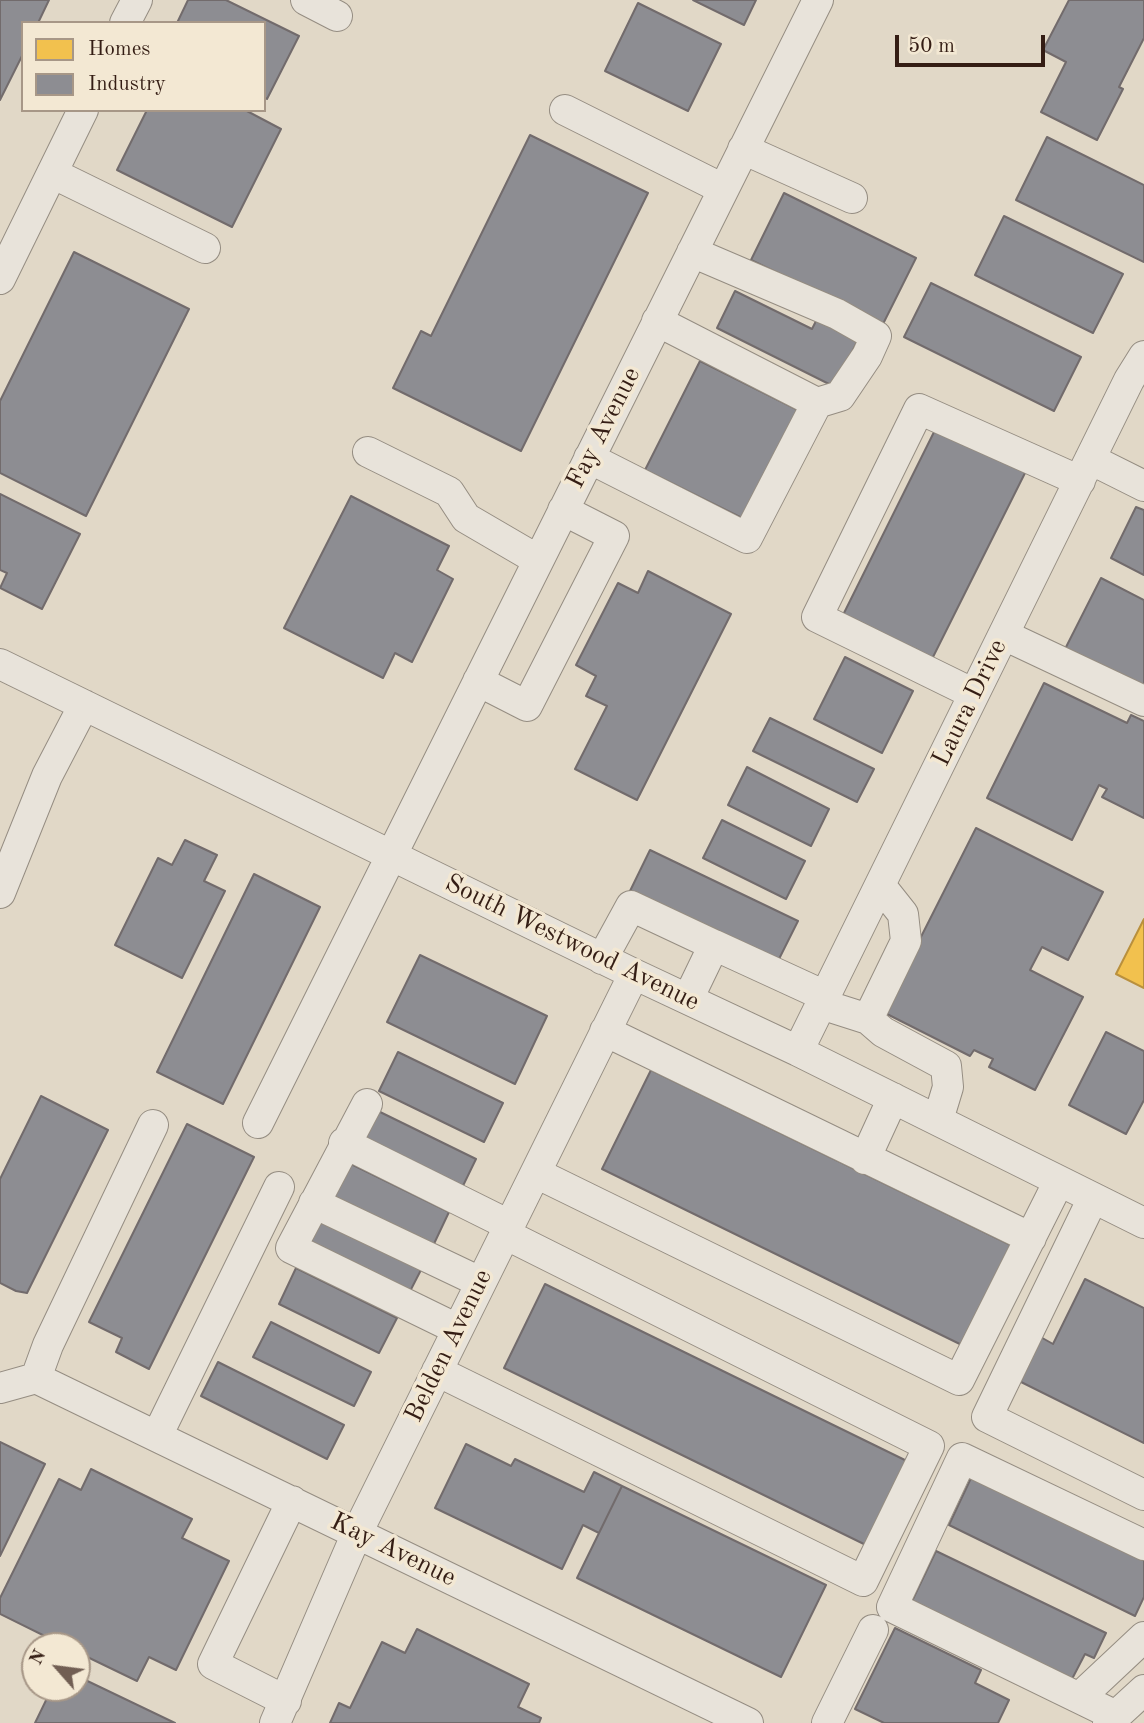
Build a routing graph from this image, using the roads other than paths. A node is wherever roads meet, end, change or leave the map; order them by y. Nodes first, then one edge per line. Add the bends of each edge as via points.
1 (137, 0) edge
2 (306, 0) edge
3 (818, 0) edge
4 (337, 16) dead end
5 (126, 21) edge
6 (565, 110) dead end
7 (82, 112) edge
8 (743, 149) junction
9 (52, 173) junction
10 (723, 189) junction
11 (852, 198) dead end
12 (205, 248) dead end
13 (692, 252) junction
14 (0, 279) edge
15 (657, 321) junction
16 (1144, 356) edge
17 (817, 403) junction
18 (368, 452) dead end
19 (589, 458) junction
20 (1085, 470) junction
21 (1144, 485) edge
22 (563, 510) junction
23 (538, 561) junction
24 (1004, 635) junction
25 (0, 664) edge
26 (478, 681) junction
27 (974, 694) junction
28 (1144, 701) edge
29 (84, 705) junction
30 (10, 839) edge
31 (392, 856) junction
32 (880, 885) junction
33 (0, 892) edge
34 (714, 945) junction
35 (602, 959) junction
36 (634, 974) junction
37 (688, 999) junction
38 (823, 1000) junction
39 (868, 1019) junction
40 (606, 1031) junction
41 (798, 1051) junction
42 (892, 1098) junction
43 (367, 1104) dead end
44 (938, 1121) junction
45 (258, 1123) dead end
46 (153, 1125) dead end
47 (344, 1143) junction
48 (865, 1158) junction
49 (536, 1173) junction
50 (1059, 1181) junction
51 (279, 1187) dead end
52 (1093, 1198) junction
53 (314, 1203) junction
54 (1144, 1223) edge
55 (507, 1230) junction
56 (1031, 1238) junction
57 (480, 1282) junction
58 (457, 1329) junction
59 (437, 1371) junction
60 (36, 1378) junction
61 (0, 1388) edge
62 (157, 1436) junction
63 (1144, 1494) edge
64 (292, 1501) junction
65 (357, 1532) junction
66 (1144, 1545) edge
67 (873, 1630) dead end
68 (1144, 1637) edge
69 (1144, 1690) edge
70 (1080, 1697) junction
71 (280, 1712) edge
72 (1112, 1719) edge
73 (837, 1720) edge
74 (748, 1723) edge

1 - 5 street
2 - 4 street
3 - 8 street, Fay Avenue
6 - 10 street
7 - 9 street
8 - 10 street, Fay Avenue
8 - 11 street
9 - 12 street
9 - 14 street
10 - 13 street, Fay Avenue
13 - 15 street, Fay Avenue
13 - 17 street via 837,314 876,336 840,396
15 - 17 street
15 - 19 street, Fay Avenue
16 - 20 street, Laura Drive
17 - 19 street via 747,538
18 - 23 street via 449,492 466,518
19 - 22 street, Fay Avenue
20 - 21 street
20 - 24 street, Laura Drive
20 - 27 street via 919,409 913,421 817,617
22 - 23 street, Fay Avenue
22 - 26 street via 614,536 527,706
23 - 26 street, Fay Avenue
24 - 27 street, Laura Drive
24 - 28 street
25 - 29 street, South Westwood Avenue
26 - 31 street, Fay Avenue
27 - 32 street, Laura Drive
29 - 30 street
29 - 31 street, South Westwood Avenue
30 - 33 street
31 - 35 street, South Westwood Avenue
31 - 45 street, Fay Avenue
32 - 38 street, Laura Drive
32 - 39 street via 903,914 906,941
34 - 35 street via 631,906
34 - 37 street
34 - 38 street
35 - 36 street, South Westwood Avenue
36 - 37 street, South Westwood Avenue
36 - 40 street, Belden Avenue
37 - 41 street, South Westwood Avenue
38 - 39 street
38 - 41 street, Laura Drive
39 - 44 street via 946,1066 948,1087
40 - 48 street
40 - 49 street, Belden Avenue
41 - 42 street, South Westwood Avenue
42 - 44 street, South Westwood Avenue
42 - 48 street
43 - 47 street
44 - 50 street, South Westwood Avenue
46 - 60 street
47 - 53 street
47 - 55 street
48 - 56 street
49 - 55 street, Belden Avenue
49 - 56 street via 959,1380
50 - 52 street, South Westwood Avenue
50 - 56 street
51 - 62 street
52 - 54 street, South Westwood Avenue
52 - 63 street via 986,1417
53 - 57 street
53 - 58 street via 291,1248
55 - 57 street, Belden Avenue
55 - 59 street via 929,1446 863,1581
57 - 58 street, Belden Avenue
58 - 59 street, Belden Avenue
59 - 65 street, Belden Avenue
60 - 61 street
60 - 62 street, Kay Avenue
62 - 64 street, Kay Avenue
64 - 65 street, Kay Avenue
64 - 71 street via 213,1664
65 - 71 street, Belden Avenue
65 - 74 street, Kay Avenue
66 - 70 street via 962,1458 892,1607
67 - 73 street
68 - 70 street
69 - 72 street
70 - 72 street

